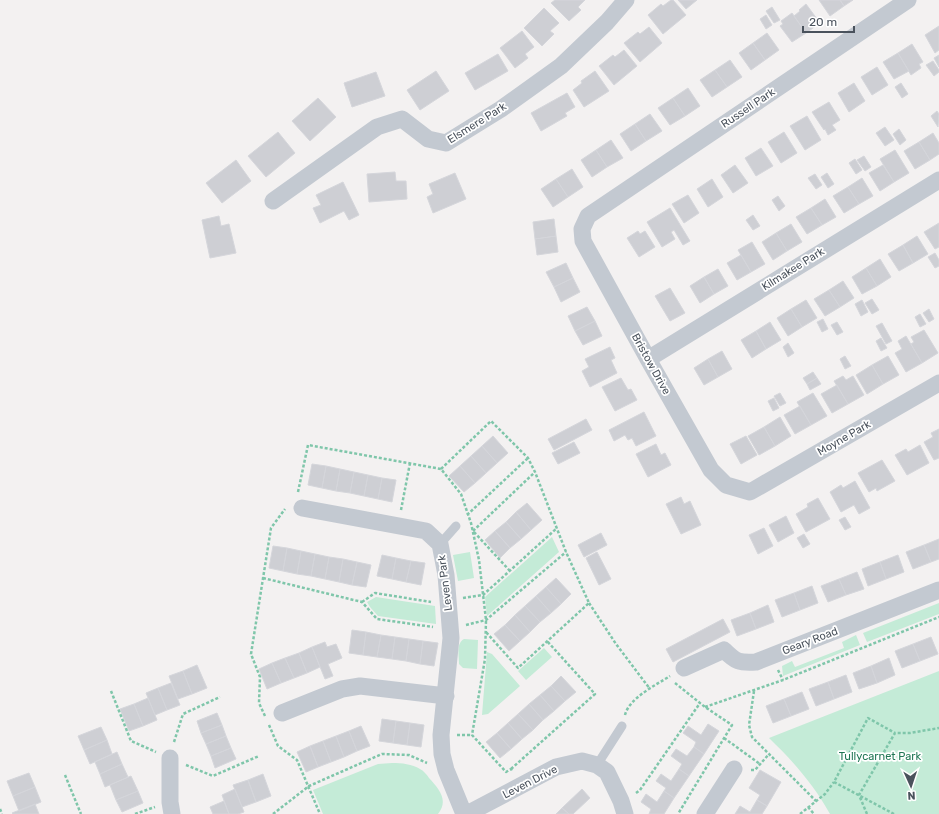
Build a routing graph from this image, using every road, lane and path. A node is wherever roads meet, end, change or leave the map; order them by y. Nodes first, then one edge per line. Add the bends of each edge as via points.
1 (626, 0) edge
2 (908, 0) edge
3 (939, 180) edge
4 (273, 201) dead end
5 (588, 216) joint
6 (648, 359) junction
7 (939, 383) edge
8 (528, 458) junction
9 (410, 463) junction
10 (441, 469) junction
11 (535, 472) junction
12 (750, 492) joint
13 (295, 502) junction
14 (468, 514) junction
15 (456, 526) junction
16 (398, 527) junction
17 (473, 531) junction
18 (440, 544) junction
19 (566, 552) junction
20 (510, 571) dead end
21 (263, 578) junction
22 (939, 590) edge
23 (589, 603) junction
24 (939, 617) edge
25 (486, 620) junction
26 (450, 629) junction
27 (486, 632) junction
28 (547, 641) junction
29 (684, 668) joint
30 (668, 678) junction
31 (650, 689) junction
32 (111, 691) dead end
33 (754, 691) junction
34 (446, 696) junction
35 (220, 698) dead end
36 (700, 703) junction
37 (705, 707) junction
38 (282, 713) dead end
39 (622, 726) joint
40 (939, 728) edge
41 (895, 733) junction
42 (724, 738) junction
43 (769, 754) junction
44 (258, 756) dead end
45 (170, 758) junction
46 (760, 764) junction
47 (602, 768) junction
48 (511, 769) junction
49 (734, 770) joint
50 (65, 775) dead end
51 (450, 780) junction
52 (834, 782) junction
53 (309, 786) junction
54 (523, 786) junction
55 (859, 795) junction
56 (816, 801) junction
57 (808, 807) junction
58 (0, 809) edge
59 (624, 810) edge
60 (2, 814) edge
61 (81, 814) edge
62 (172, 814) edge
63 (273, 814) edge
64 (320, 814) edge
65 (464, 814) edge
66 (467, 814) edge
67 (678, 814) edge
68 (705, 814) edge
69 (800, 814) edge
70 (814, 814) edge
71 (867, 814) edge
72 (894, 814) edge

1 - 4 street, Elsmere Park via 561,66 501,109 446,143 428,139 402,119 377,127
2 - 5 street, Russell Park
3 - 6 street, Kilmakee Park
5 - 6 street, Bristow Drive via 582,229 583,240
6 - 12 street, Bristow Drive via 711,470 726,485
7 - 12 street, Moyne Park
8 - 10 path via 491,421
8 - 11 path
8 - 14 path
9 - 10 path
9 - 13 path via 308,445
9 - 16 path
10 - 14 path via 461,494
11 - 17 path
11 - 19 path
13 - 16 street, Leven Park
13 - 21 path via 271,528
14 - 15 path
14 - 17 path
15 - 17 path
15 - 18 lane
16 - 18 street, Leven Park via 426,531
17 - 20 path
17 - 25 path
18 - 26 street, Leven Park via 446,575
19 - 23 path
19 - 25 path
21 - 26 path via 362,602 377,619
21 - 53 path via 251,654 260,677 259,703 278,746 296,760
22 - 29 street, Geary Road via 756,662 742,663 724,650
23 - 28 path
23 - 31 path
24 - 33 path
25 - 26 path
25 - 27 path
26 - 34 street, Leven Park
27 - 28 path via 518,668
27 - 48 path via 485,659 472,735 506,772
28 - 48 path via 595,694
29 - 30 path
30 - 31 path
30 - 36 path
31 - 39 path via 629,706
32 - 45 path via 131,741
33 - 37 path
33 - 43 path via 748,725 752,737
34 - 38 street via 360,686 342,688
34 - 51 street, Leven Park via 441,741
35 - 45 path via 183,714
36 - 37 path
36 - 59 path
37 - 42 path via 732,725
39 - 47 lane
40 - 41 path
41 - 52 path via 868,718
41 - 55 path
42 - 46 path
42 - 67 path
43 - 46 path
43 - 56 path
44 - 45 path via 213,776
45 - 62 street
46 - 49 path via 755,770
47 - 54 street, Leven Drive via 582,761 556,768
47 - 59 street
48 - 54 path
49 - 68 street
50 - 61 path
51 - 53 path via 427,763 409,755 382,754
51 - 65 street, Leven Park
52 - 55 path
52 - 56 path
53 - 63 path
53 - 64 path
54 - 66 street, Leven Drive
55 - 71 path
55 - 72 path
56 - 57 path
57 - 69 path
57 - 70 path
58 - 60 path

